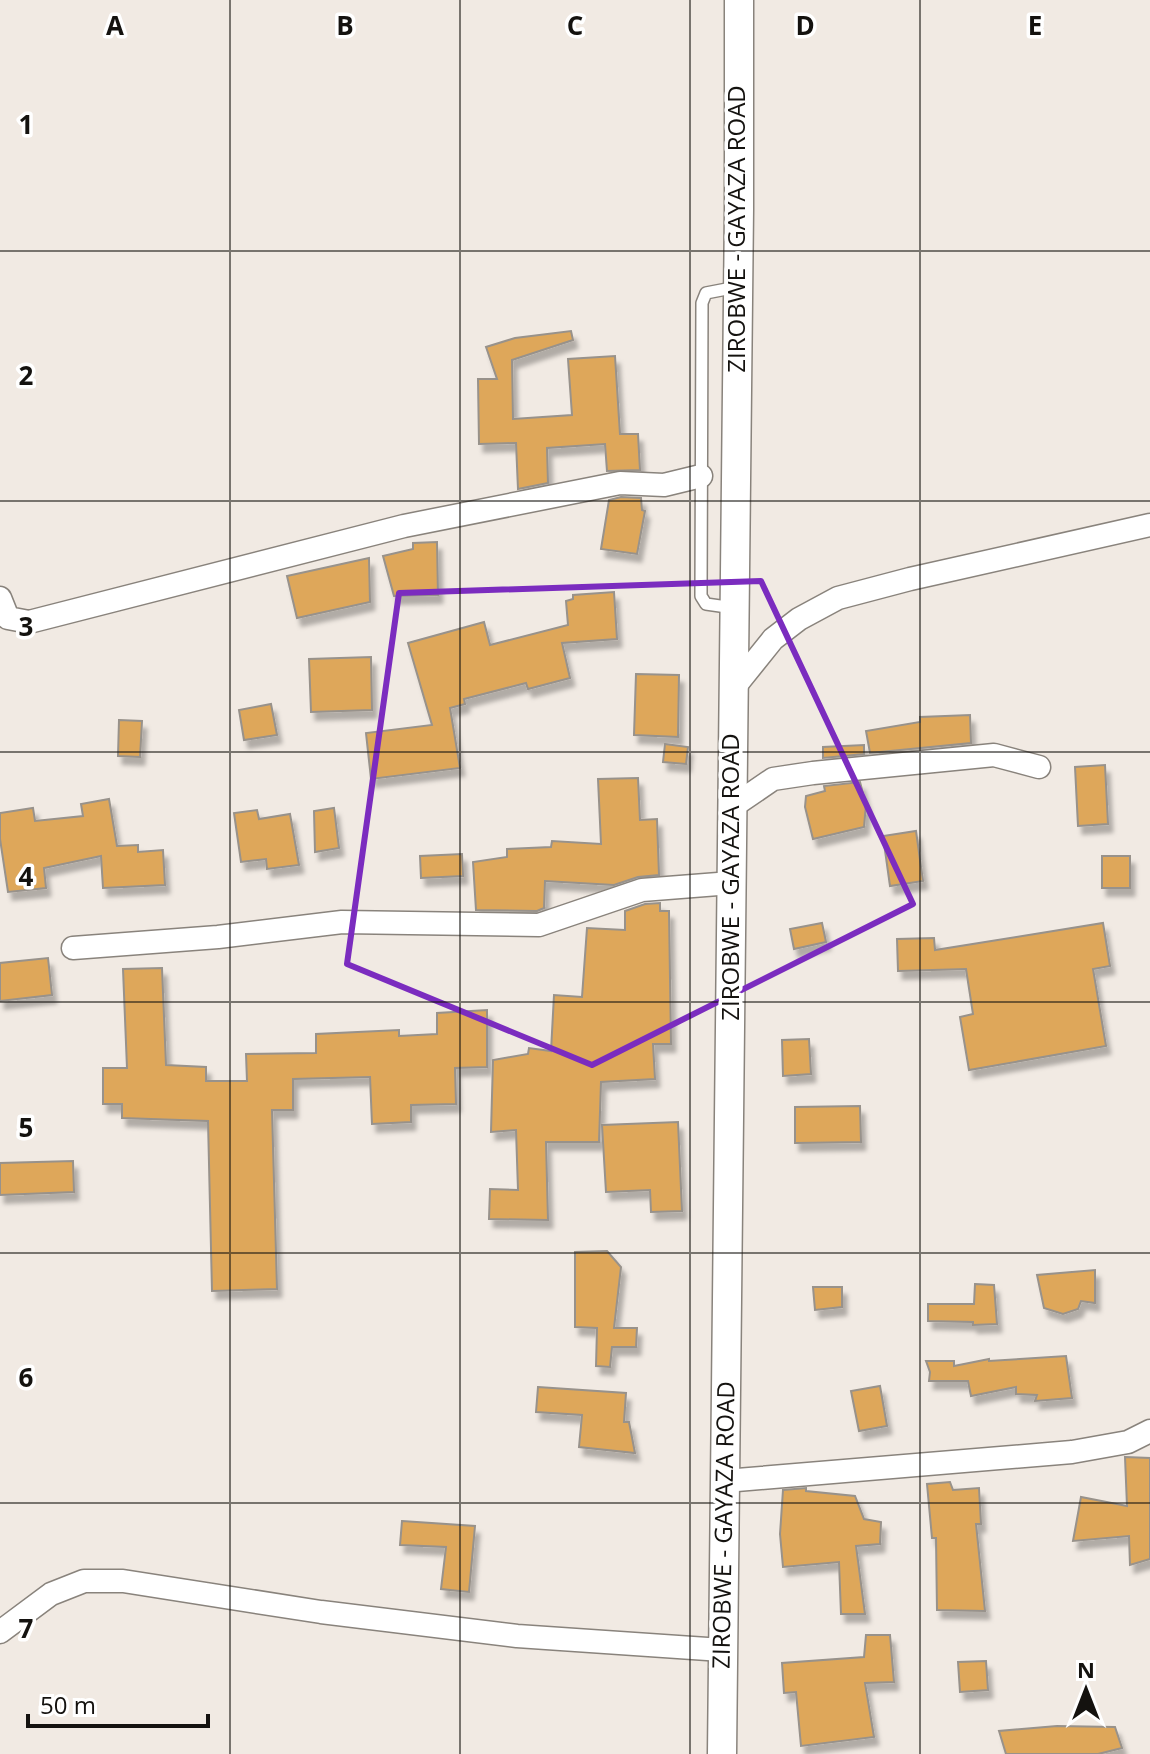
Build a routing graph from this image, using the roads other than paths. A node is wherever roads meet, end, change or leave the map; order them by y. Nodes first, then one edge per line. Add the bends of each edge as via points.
1 (739, 0) edge
2 (738, 287) junction
3 (701, 476) junction
4 (1150, 525) edge
5 (0, 598) edge
6 (734, 608) junction
7 (732, 690) junction
8 (1039, 767) dead end
9 (732, 807) junction
10 (731, 883) junction
11 (73, 948) dead end
12 (1150, 1431) edge
13 (725, 1481) junction
14 (0, 1632) edge
15 (722, 1650) junction
16 (722, 1754) edge

1 - 2 street, ZIROBWE - GAYAZA ROAD
2 - 3 lane via 706,293 702,303
2 - 6 street, ZIROBWE - GAYAZA ROAD
3 - 5 street via 664,485 620,483 404,526 29,622 8,618
3 - 6 lane via 701,596 706,604
4 - 7 street via 838,598 773,639
6 - 7 street, ZIROBWE - GAYAZA ROAD
7 - 9 street, ZIROBWE - GAYAZA ROAD
8 - 9 street via 994,755 813,773 773,779
9 - 10 street, ZIROBWE - GAYAZA ROAD
10 - 11 street via 642,890 539,925 342,922
10 - 13 street, ZIROBWE - GAYAZA ROAD
12 - 13 street via 1128,1442 1072,1452
13 - 15 street, ZIROBWE - GAYAZA ROAD
14 - 15 street via 51,1594 84,1581 123,1581 517,1636
15 - 16 street, ZIROBWE - GAYAZA ROAD

